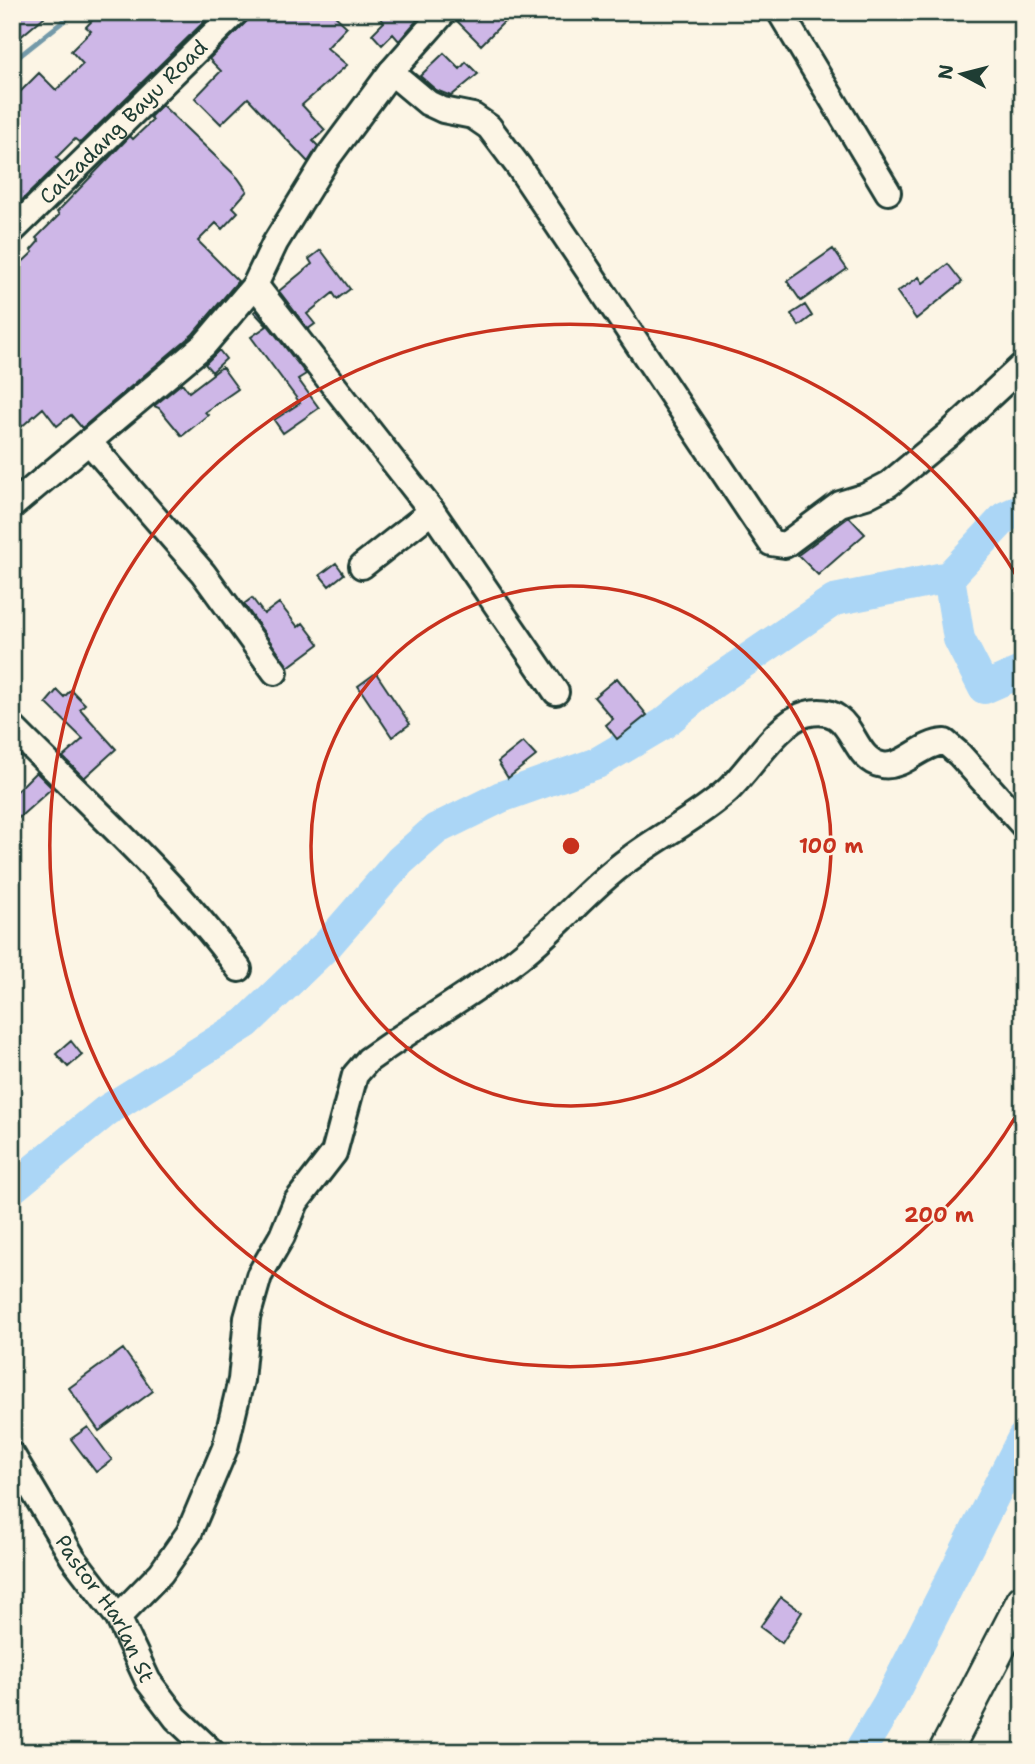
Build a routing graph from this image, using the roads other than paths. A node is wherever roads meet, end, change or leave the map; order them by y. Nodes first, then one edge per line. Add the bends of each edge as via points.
1 (236, 12) edge
2 (444, 12) edge
3 (780, 12) edge
4 (391, 72) junction
5 (888, 192) dead end
6 (12, 231) edge
7 (255, 285) junction
8 (1023, 365) edge
9 (90, 443) junction
10 (12, 506) edge
11 (432, 511) junction
12 (362, 566) dead end
13 (275, 672) dead end
14 (556, 692) dead end
15 (12, 727) edge
16 (1023, 825) edge
17 (239, 969) dead end
18 (12, 1455) edge
19 (1023, 1601) edge
20 (118, 1617) junction
21 (212, 1752) edge
22 (945, 1752) edge

1 - 6 street, Calzadang Bayu Road
2 - 4 street
3 - 5 street
4 - 7 street via 328,157
4 - 8 street via 428,103 473,116 489,127 776,546 785,545 840,504 889,484
7 - 9 street via 204,345
7 - 11 street
9 - 10 street
9 - 13 street via 203,573
11 - 12 street
11 - 14 street
15 - 17 street via 157,874
16 - 20 street via 945,743 926,745 900,763 886,766 873,763 843,721 833,715 804,714 788,722 746,774 708,809 630,858 514,961 368,1060 355,1075 334,1153 296,1202 259,1276 247,1318 241,1380 225,1448 190,1532 161,1573
18 - 20 street, Pastor Harlan St via 73,1558
19 - 22 main road
20 - 21 street, Pastor Harlan St via 148,1681 176,1718

